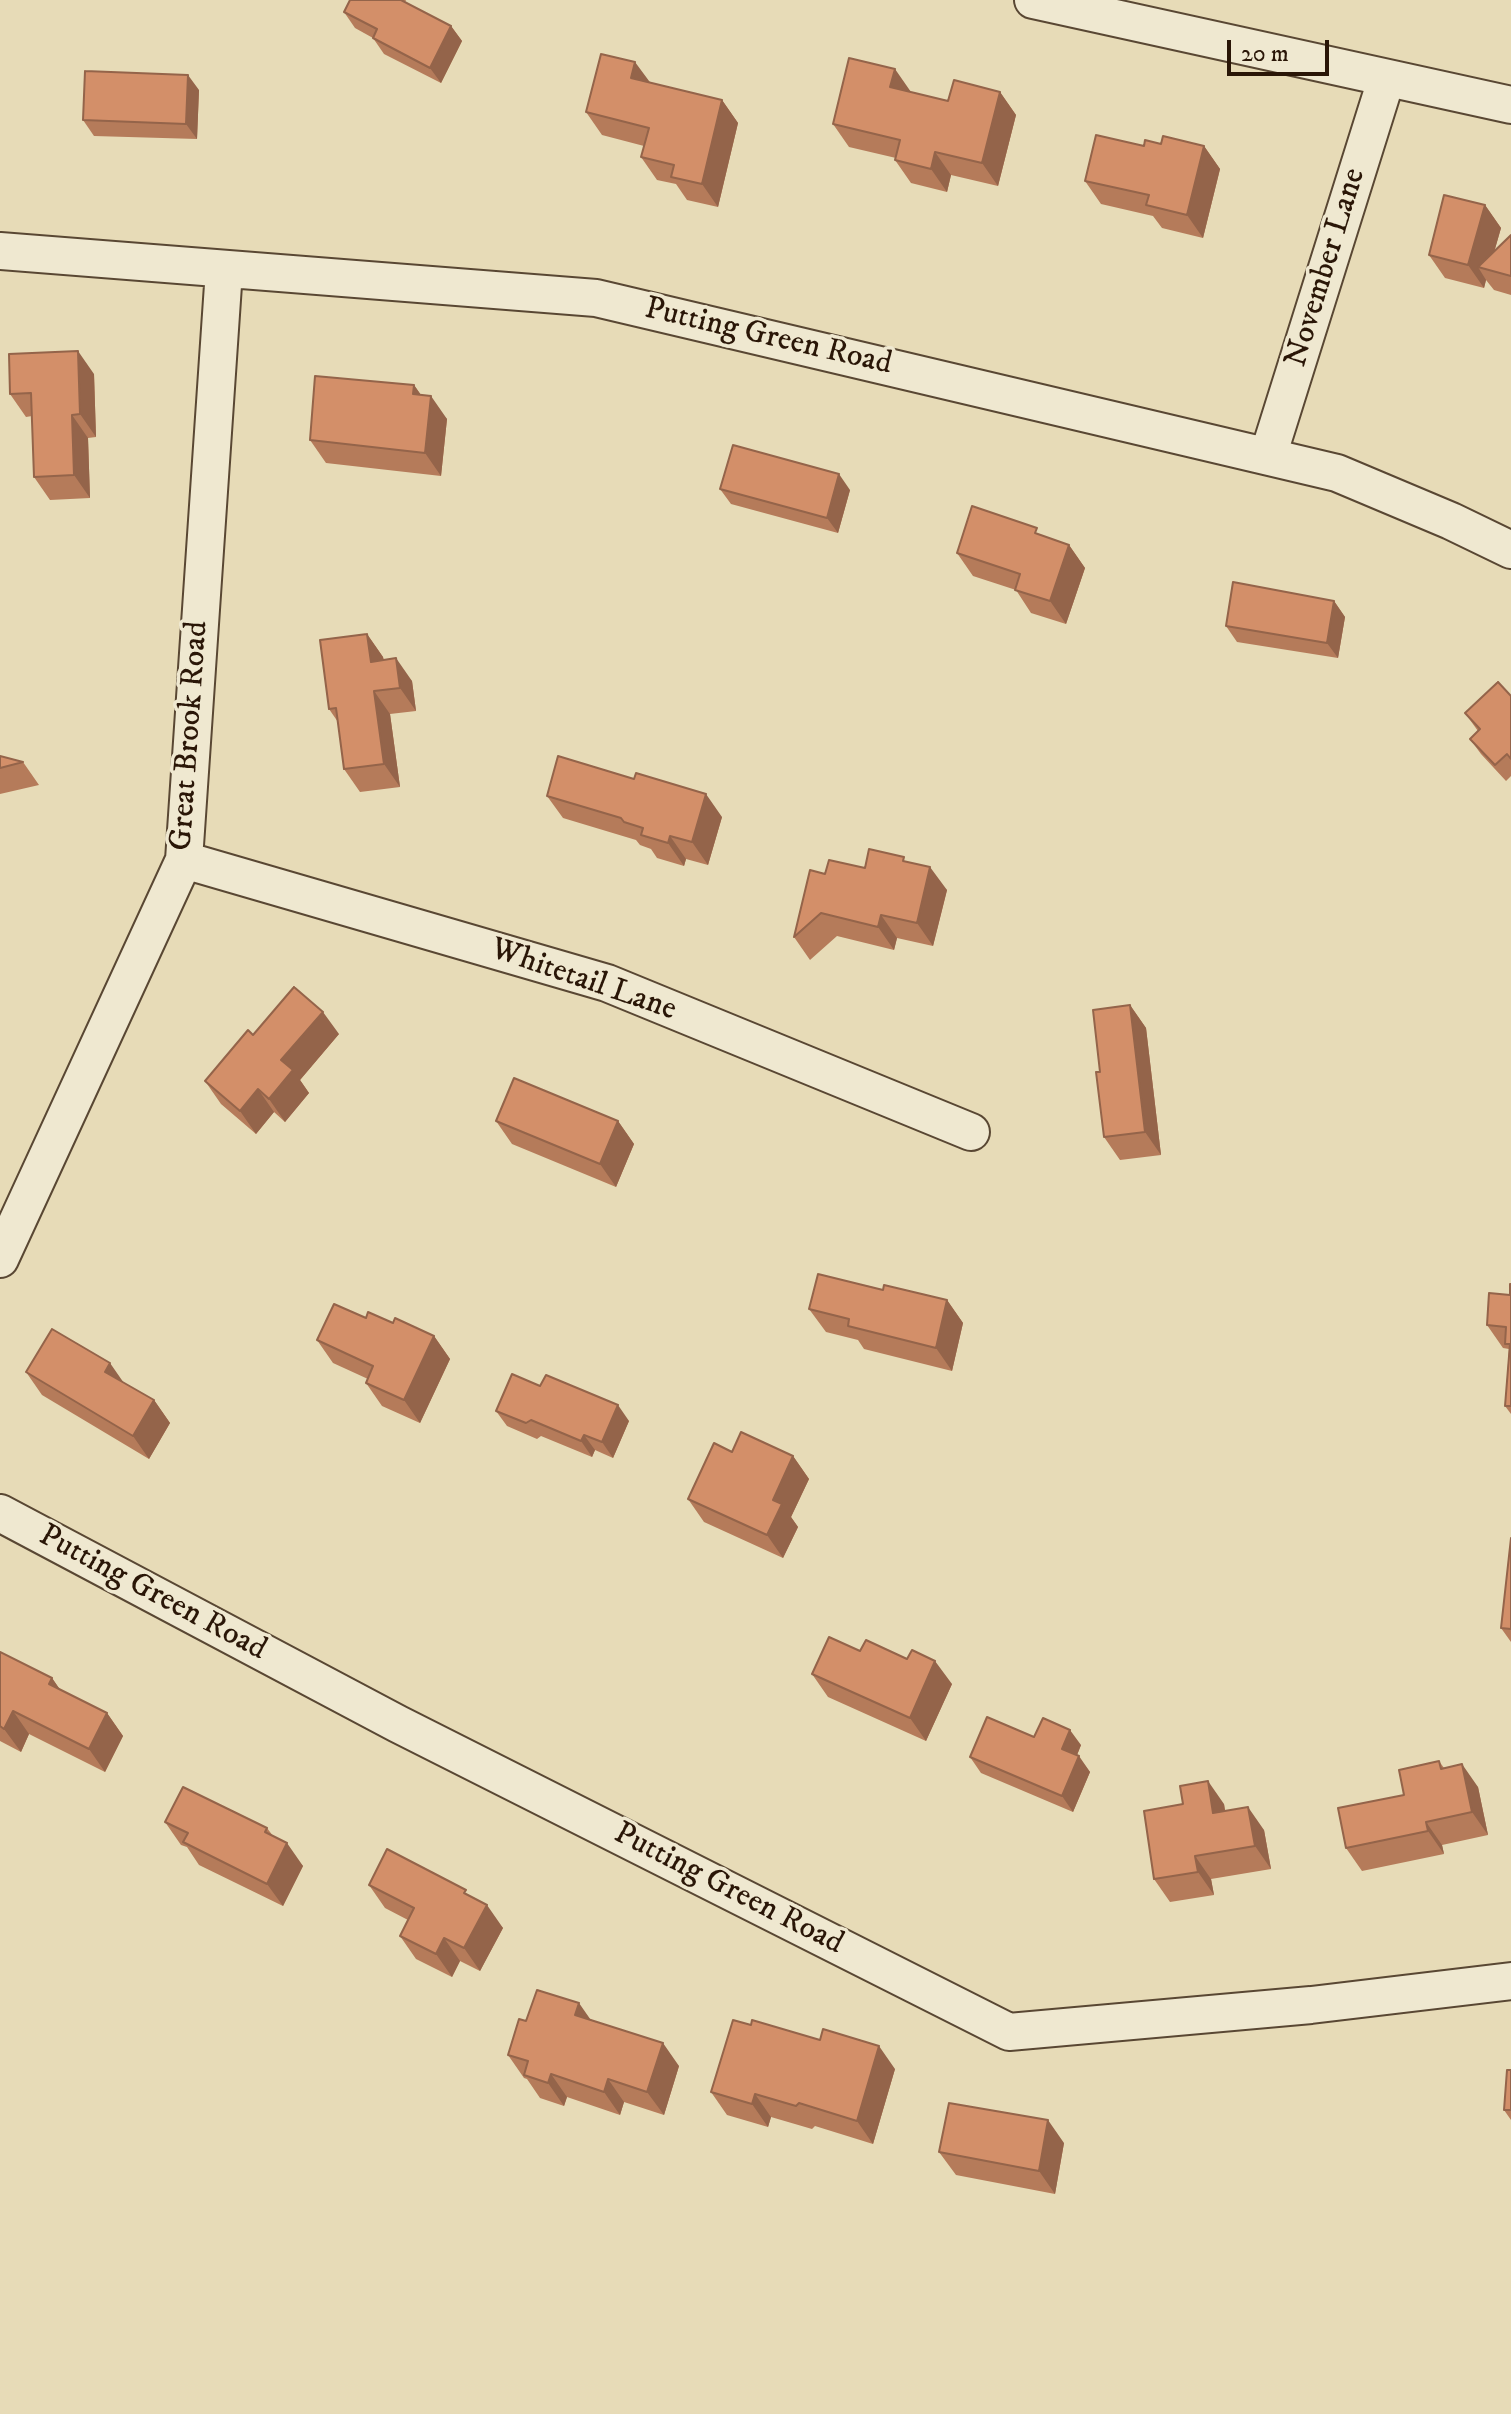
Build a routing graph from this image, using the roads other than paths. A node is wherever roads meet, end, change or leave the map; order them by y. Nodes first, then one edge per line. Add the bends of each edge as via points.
1 (1033, 0) edge
2 (1386, 80) junction
3 (1511, 105) edge
4 (0, 251) edge
5 (224, 270) junction
6 (1268, 456) junction
7 (1511, 550) edge
8 (184, 860) junction
9 (971, 1132) dead end
10 (0, 1259) edge
11 (0, 1513) edge
12 (1511, 1981) edge

1 - 2 street
2 - 3 street
2 - 6 street, November Lane
4 - 5 street, Putting Green Road
5 - 6 street, Putting Green Road via 596,298
5 - 8 street, Great Brook Road
6 - 7 street, Putting Green Road via 1337,473
8 - 9 street, Whitetail Lane via 607,983
8 - 10 street, Great Brook Road
11 - 12 street, Putting Green Road via 398,1724 1009,2032

